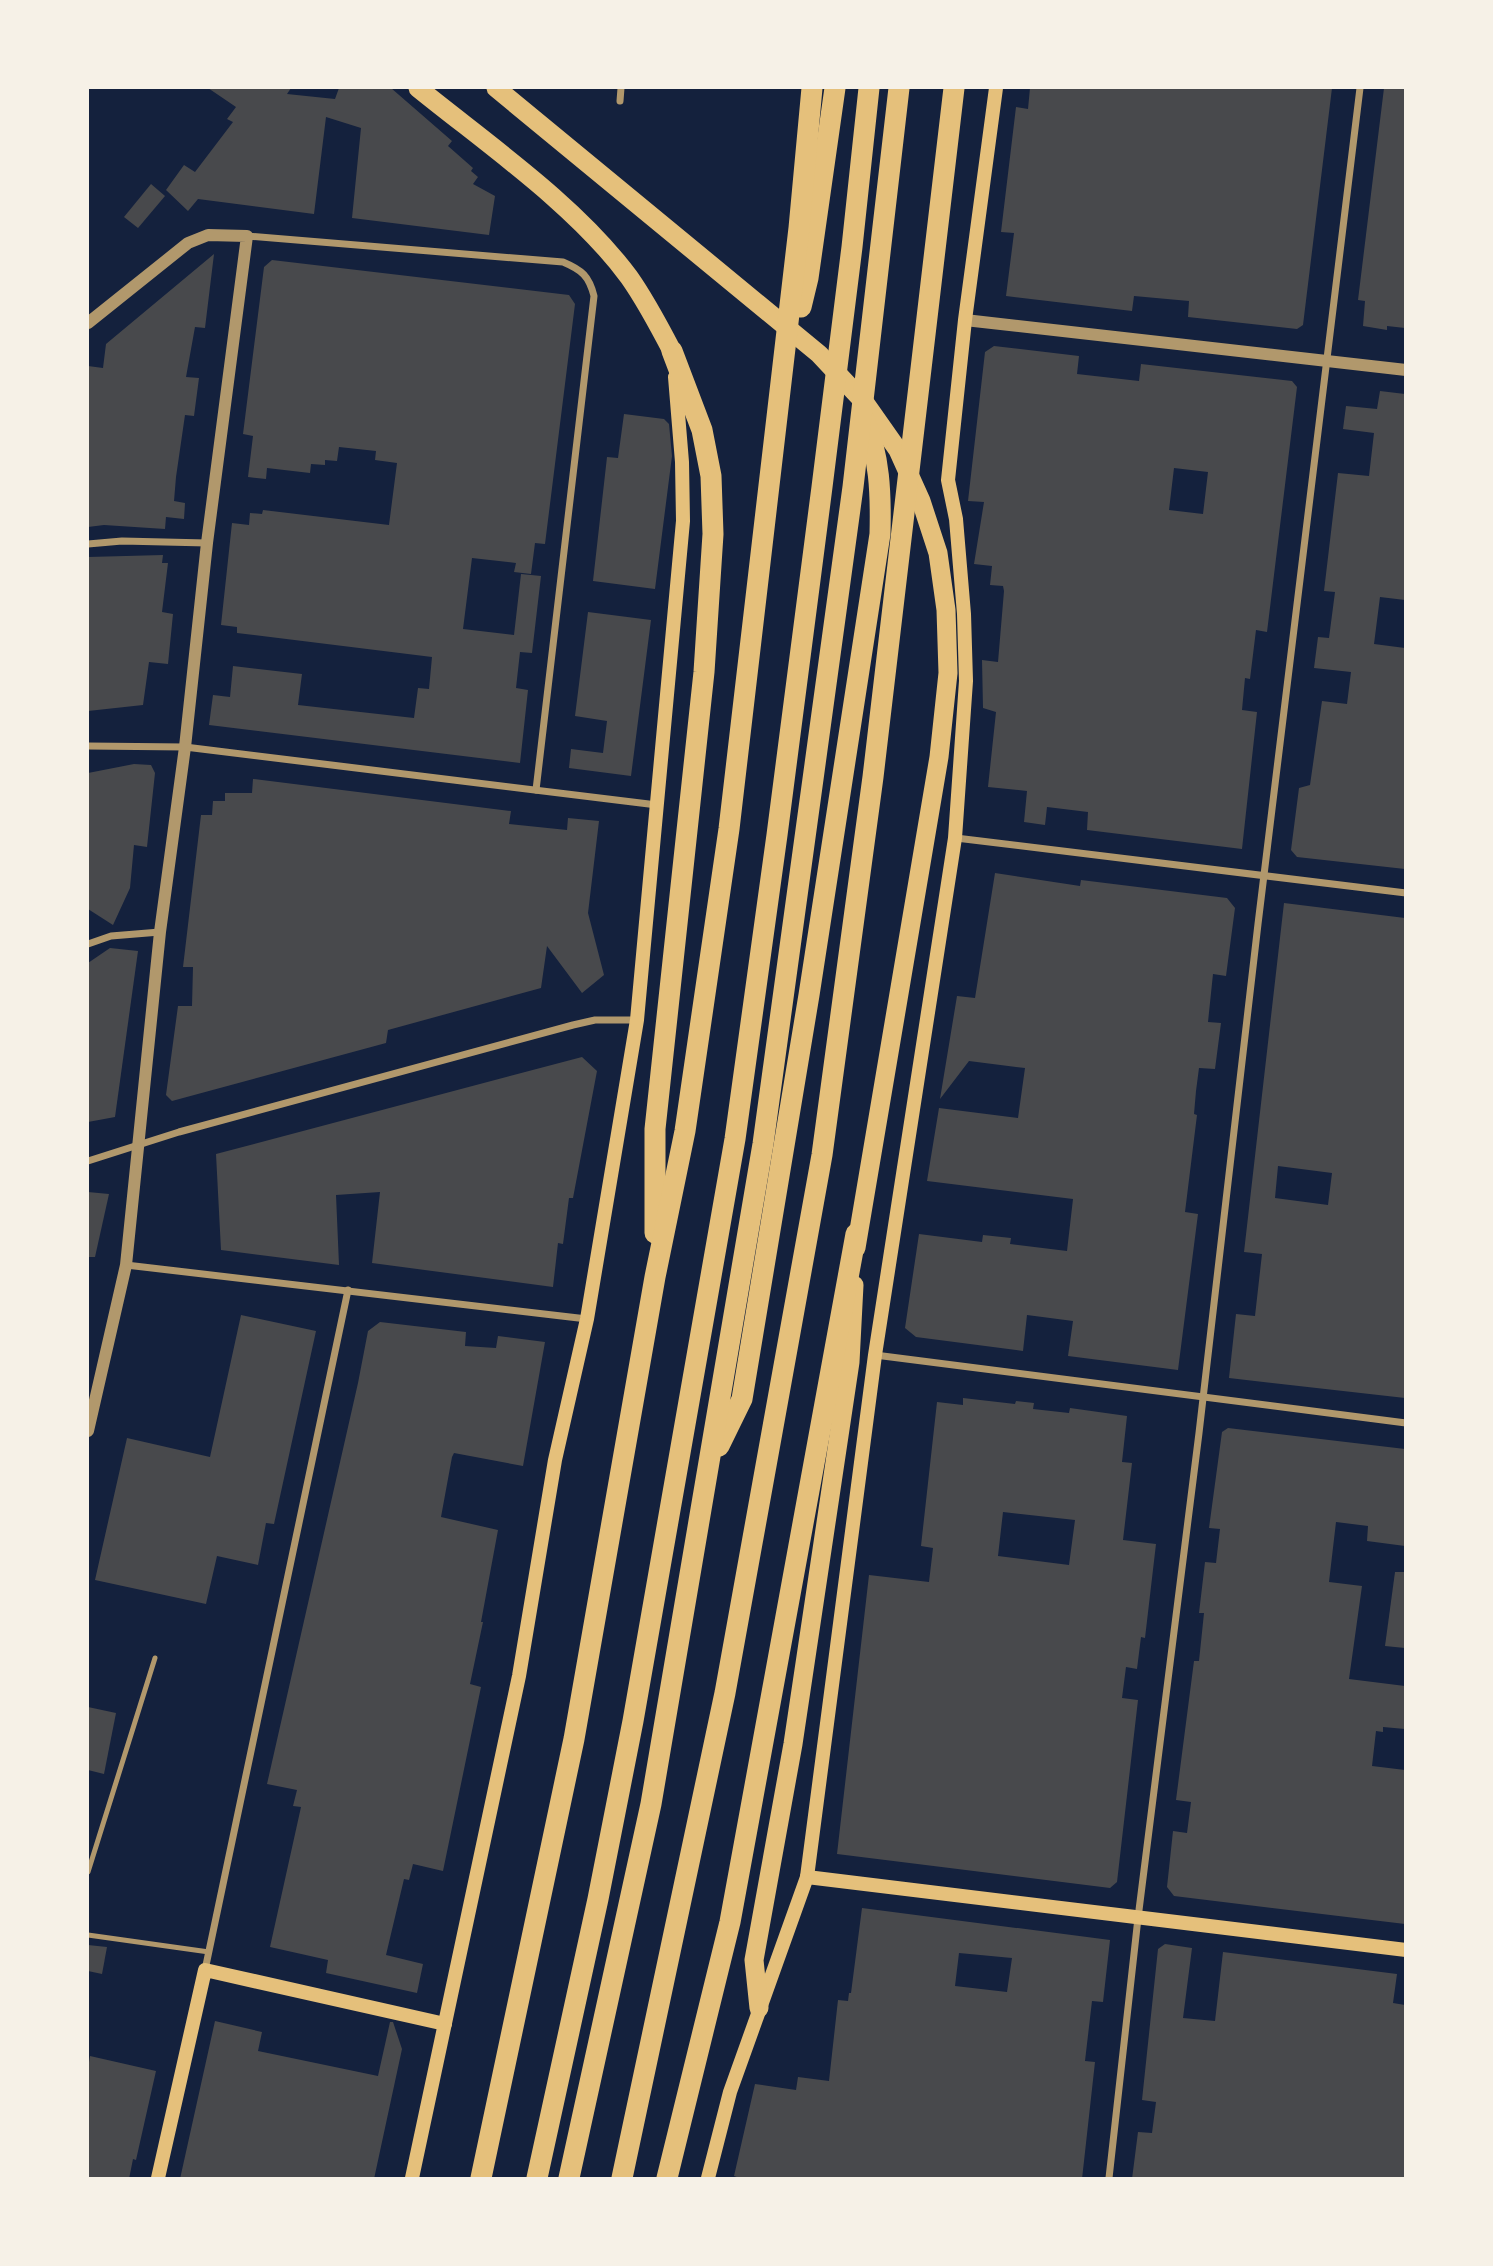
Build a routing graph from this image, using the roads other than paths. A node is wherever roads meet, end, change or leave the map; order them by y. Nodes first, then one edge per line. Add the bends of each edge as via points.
1 (418, 88) edge
2 (496, 88) edge
3 (621, 88) edge
4 (813, 88) edge
5 (835, 88) edge
6 (869, 88) edge
7 (900, 88) edge
8 (954, 88) edge
9 (996, 88) edge
10 (1360, 88) edge
11 (620, 101) dead end
12 (247, 236) junction
13 (965, 320) junction
14 (88, 323) edge
15 (672, 351) junction
16 (1328, 360) junction
17 (1405, 370) edge
18 (780, 390) junction
19 (853, 391) junction
20 (207, 543) junction
21 (88, 544) edge
22 (88, 746) edge
23 (185, 747) junction
24 (536, 790) junction
25 (657, 806) junction
26 (955, 838) junction
27 (1264, 876) junction
28 (1405, 894) edge
29 (160, 932) junction
30 (88, 944) edge
31 (637, 1020) junction
32 (138, 1146) junction
33 (88, 1161) edge
34 (856, 1234) junction
35 (126, 1265) junction
36 (656, 1277) junction
37 (348, 1290) junction
38 (587, 1319) junction
39 (875, 1355) junction
40 (1204, 1396) junction
41 (1405, 1423) edge
42 (88, 1431) edge
43 (710, 1463) junction
44 (155, 1658) dead end
45 (88, 1872) edge
46 (807, 1877) junction
47 (1138, 1918) junction
48 (88, 1935) edge
49 (1405, 1950) edge
50 (209, 1952) junction
51 (205, 1970) junction
52 (760, 2008) junction
53 (445, 2024) junction
54 (158, 2179) edge
55 (412, 2179) edge
56 (481, 2179) edge
57 (537, 2179) edge
58 (569, 2179) edge
59 (622, 2179) edge
60 (667, 2179) edge
61 (708, 2179) edge
62 (1109, 2179) edge

1 - 15 highway via 594,235 628,276
2 - 19 highway via 819,354
3 - 11 street
4 - 18 highway
5 - 18 highway via 808,278
6 - 57 highway via 735,1139 634,1721
7 - 43 highway via 851,501 763,1144
8 - 59 highway via 873,777 822,1154 725,1693
9 - 13 main road
10 - 16 street
12 - 14 street via 208,235 188,243
12 - 20 street
12 - 24 street via 564,262 590,280 594,296
13 - 16 street
13 - 26 main road via 948,480 964,614 965,681
15 - 25 main road via 679,404 683,521
15 - 36 highway via 702,430 713,534 704,673 655,1129
16 - 17 street
16 - 27 street
18 - 36 highway via 727,842 685,1131
19 - 34 highway via 898,450 921,501 937,553 946,610 948,673 939,757
19 - 43 highway via 872,437 881,485 880,534 742,1399
20 - 21 street
20 - 23 street
22 - 23 street
23 - 24 street
23 - 29 street
24 - 25 street
25 - 31 main road
26 - 27 street
26 - 39 main road
27 - 28 street
27 - 40 street
29 - 30 street via 111,936
29 - 32 street
31 - 32 street via 573,1024
31 - 38 main road
32 - 33 street
32 - 35 street
34 - 52 highway via 850,1362 793,1744 754,1960
34 - 60 highway via 730,1922
35 - 37 street
35 - 42 street
36 - 56 highway via 574,1740
37 - 38 street
37 - 50 street
38 - 53 main road via 555,1460 519,1676
39 - 40 street
39 - 46 main road
40 - 41 street
40 - 47 street
43 - 58 highway via 651,1804
44 - 45 lane
46 - 47 main road
46 - 52 main road
47 - 49 main road
47 - 62 street
48 - 50 lane
50 - 51 street
51 - 53 main road
51 - 54 main road
52 - 61 main road via 730,2092
53 - 55 main road

